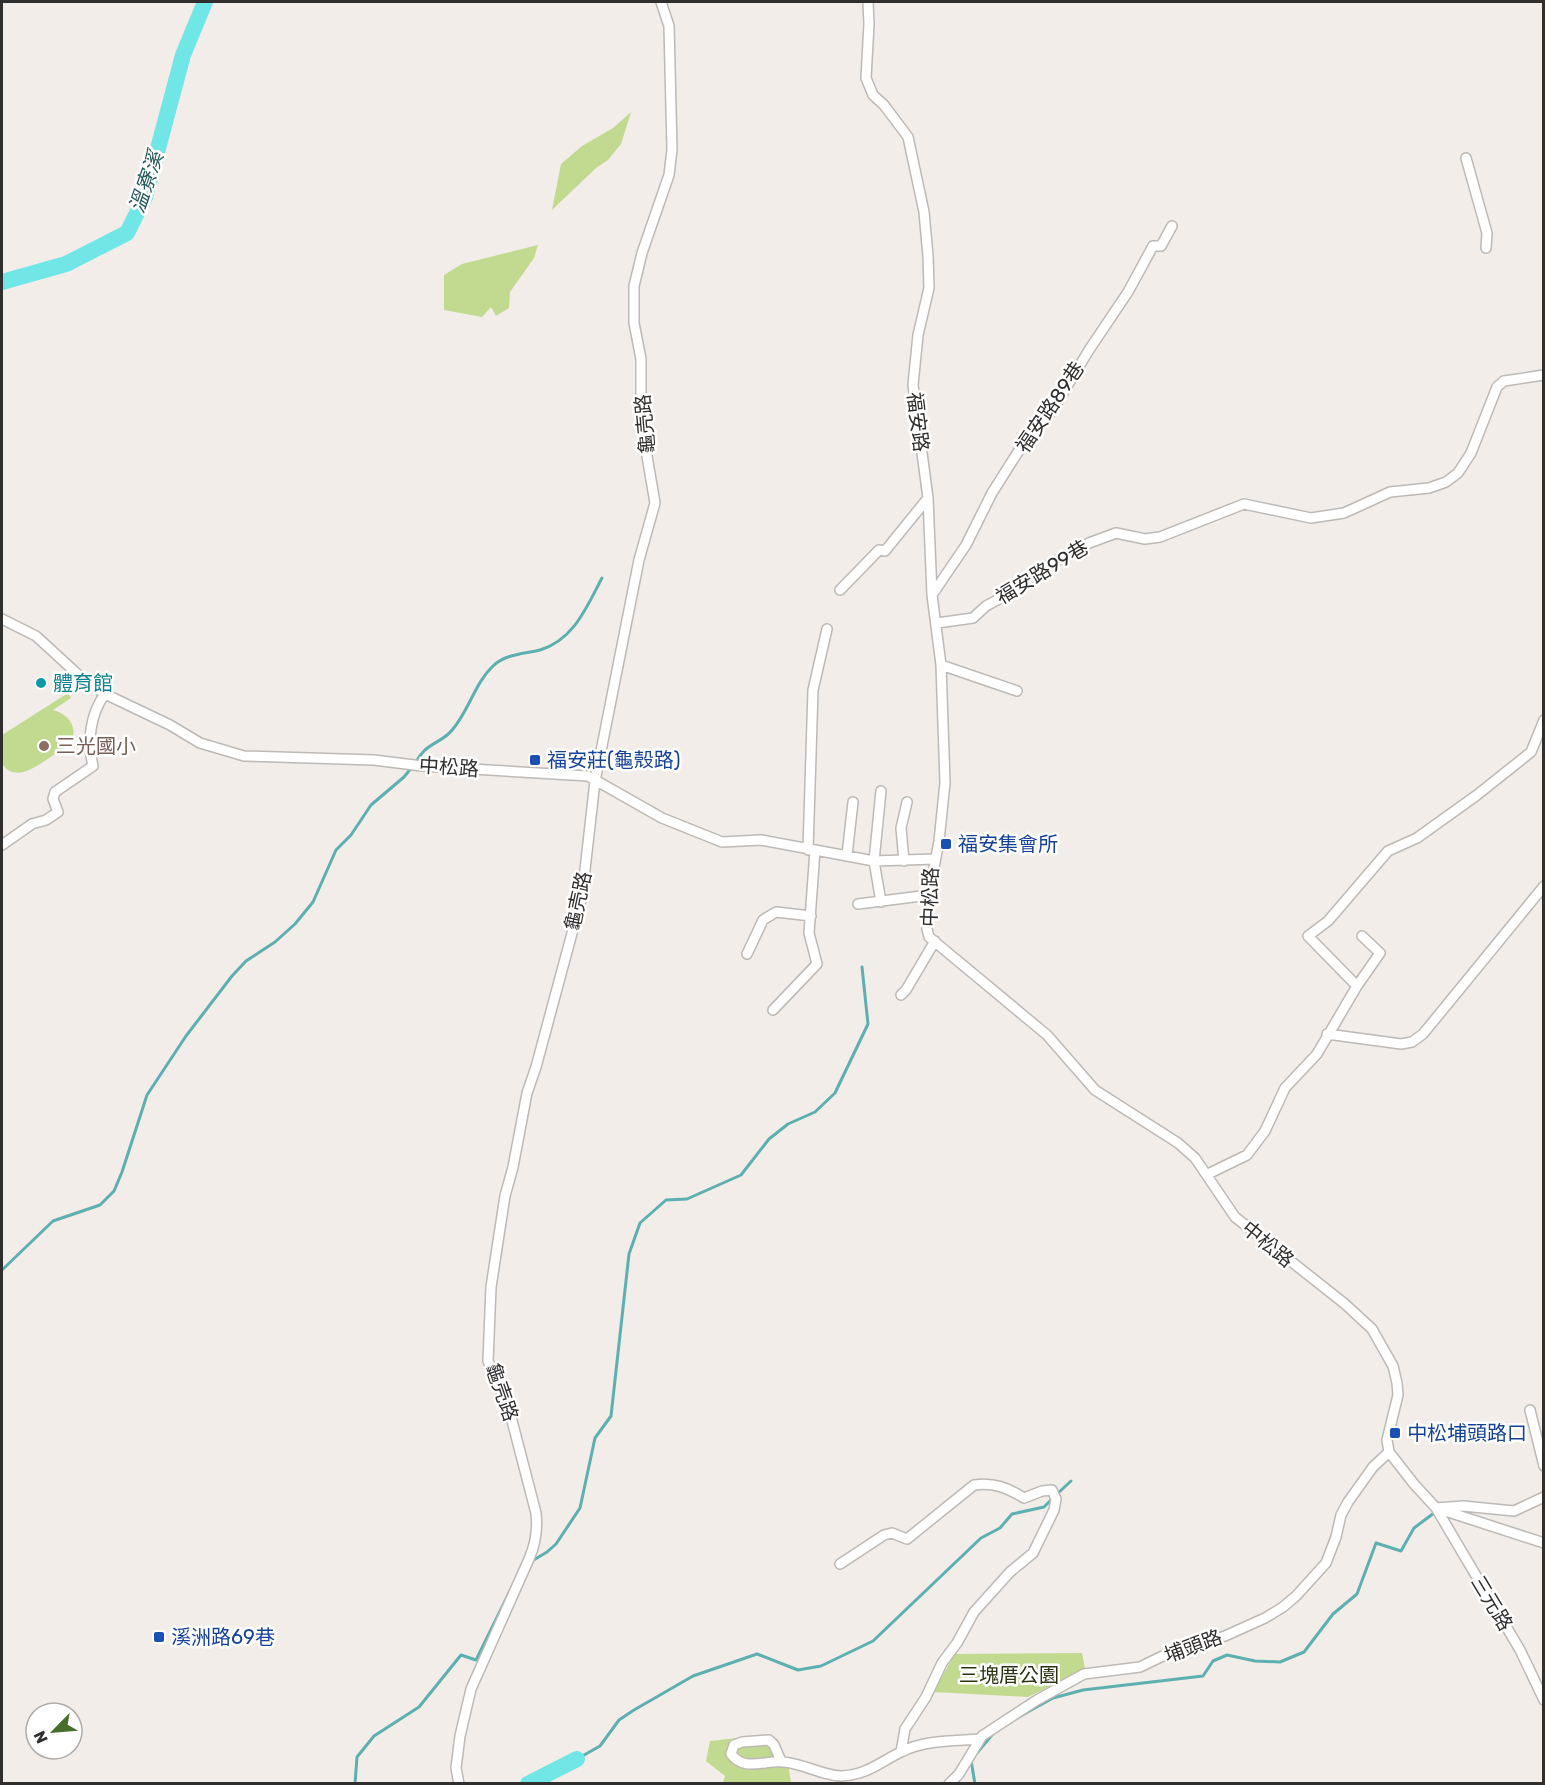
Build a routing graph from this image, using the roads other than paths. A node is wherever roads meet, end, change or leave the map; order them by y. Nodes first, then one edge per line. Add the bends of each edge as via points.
1 (661, 2) edge
2 (867, 2) edge
3 (1466, 158) dead end
4 (1172, 226) dead end
5 (1486, 248) dead end
6 (1544, 375) edge
7 (928, 498) junction
8 (840, 590) dead end
9 (932, 595) junction
10 (2, 619) edge
11 (937, 623) junction
12 (828, 629) dead end
13 (941, 665) junction
14 (1017, 691) dead end
15 (105, 694) junction
16 (1544, 720) edge
17 (596, 781) junction
18 (881, 791) dead end
19 (853, 802) dead end
20 (907, 802) dead end
21 (2, 845) edge
22 (811, 850) junction
23 (847, 855) junction
24 (935, 859) junction
25 (874, 861) junction
26 (904, 861) junction
27 (1544, 886) edge
28 (929, 895) junction
29 (881, 902) junction
30 (858, 904) dead end
31 (811, 916) junction
32 (1362, 936) dead end
33 (935, 941) junction
34 (747, 954) dead end
35 (1357, 986) junction
36 (901, 995) dead end
37 (773, 1010) dead end
38 (1328, 1034) junction
39 (1208, 1174) junction
40 (1530, 1410) dead end
41 (1389, 1452) junction
42 (1544, 1466) edge
43 (1544, 1497) edge
44 (1436, 1508) junction
45 (1544, 1543) edge
46 (840, 1564) dead end
47 (1544, 1700) edge
48 (979, 1739) junction
49 (901, 1752) junction
50 (781, 1761) junction
51 (459, 1784) edge
52 (949, 1784) edge

1 - 17 street, 龜壳路 via 669,26 672,150 669,175 634,286 634,323 641,359 641,421 655,503 639,560
2 - 7 street, 福安路 via 866,78 873,94 908,137 924,212 929,288 918,334 913,385
3 - 5 street via 1487,233
4 - 9 street, 福安路89巷 via 1161,246 1153,246 1052,411 1023,444 966,545
6 - 11 street, 福安路99巷 via 1504,381 1497,387 1471,453 1458,473 1446,482 1390,492 1344,513 1311,518 1244,504 1160,537 1145,539 1116,533 1047,565 973,618
7 - 8 street via 885,551 879,550
7 - 9 street, 福安路
9 - 11 street, 福安路
10 - 15 street, 中松路 via 36,636
11 - 13 street, 福安路
12 - 22 street via 813,690
13 - 14 street
13 - 24 street, 福安路 via 945,783
15 - 17 street, 中松路 via 200,743 244,756 374,760 588,776
15 - 21 street via 90,732 93,766 55,792 53,799 58,812
16 - 35 street via 1531,752 1418,838 1388,851 1328,921 1308,936
17 - 22 street, 中松路 via 662,818 722,842 761,840
17 - 51 street, 龜壳路 via 582,896 527,1093 491,1287 488,1361 519,1445 536,1512 536,1543 471,1689 460,1736 456,1768
18 - 25 street
19 - 23 street
20 - 26 street via 901,828
22 - 23 street, 中松路
22 - 31 street
23 - 25 street, 中松路
24 - 26 street, 中松路
24 - 28 street, 中松路
25 - 26 street, 中松路
25 - 29 street
27 - 38 street via 1424,1034 1401,1044
28 - 29 street
28 - 33 street, 中松路 via 927,928 929,937
29 - 30 street
31 - 34 street via 776,912 762,920
31 - 37 street via 809,933 817,964
32 - 35 street via 1380,953
33 - 36 street
33 - 39 street, 中松路 via 1047,1035 1095,1090 1178,1143
35 - 38 street
38 - 39 street via 1317,1054 1285,1088 1265,1131 1247,1155
39 - 41 street, 中松路 via 1234,1217 1372,1329 1393,1366 1398,1395 1387,1440
40 - 42 street
41 - 44 street
41 - 48 street, 埔頭路 via 1348,1502 1326,1563 1283,1607 1224,1636 1140,1667 1084,1674
43 - 44 street via 1514,1511 1463,1506
44 - 45 street
44 - 47 street, 三元路 via 1520,1650
46 - 49 street via 884,1535 892,1533 907,1539 974,1485 998,1485 1024,1498 1052,1490 1056,1499 1033,1553 1010,1572 975,1612 942,1663 926,1698 905,1729
48 - 49 street via 939,1742
48 - 52 street, 埔頭路
49 - 50 street via 869,1770 838,1776
50 - 50 street via 748,1764 735,1760 731,1754 734,1745 742,1742 769,1740

